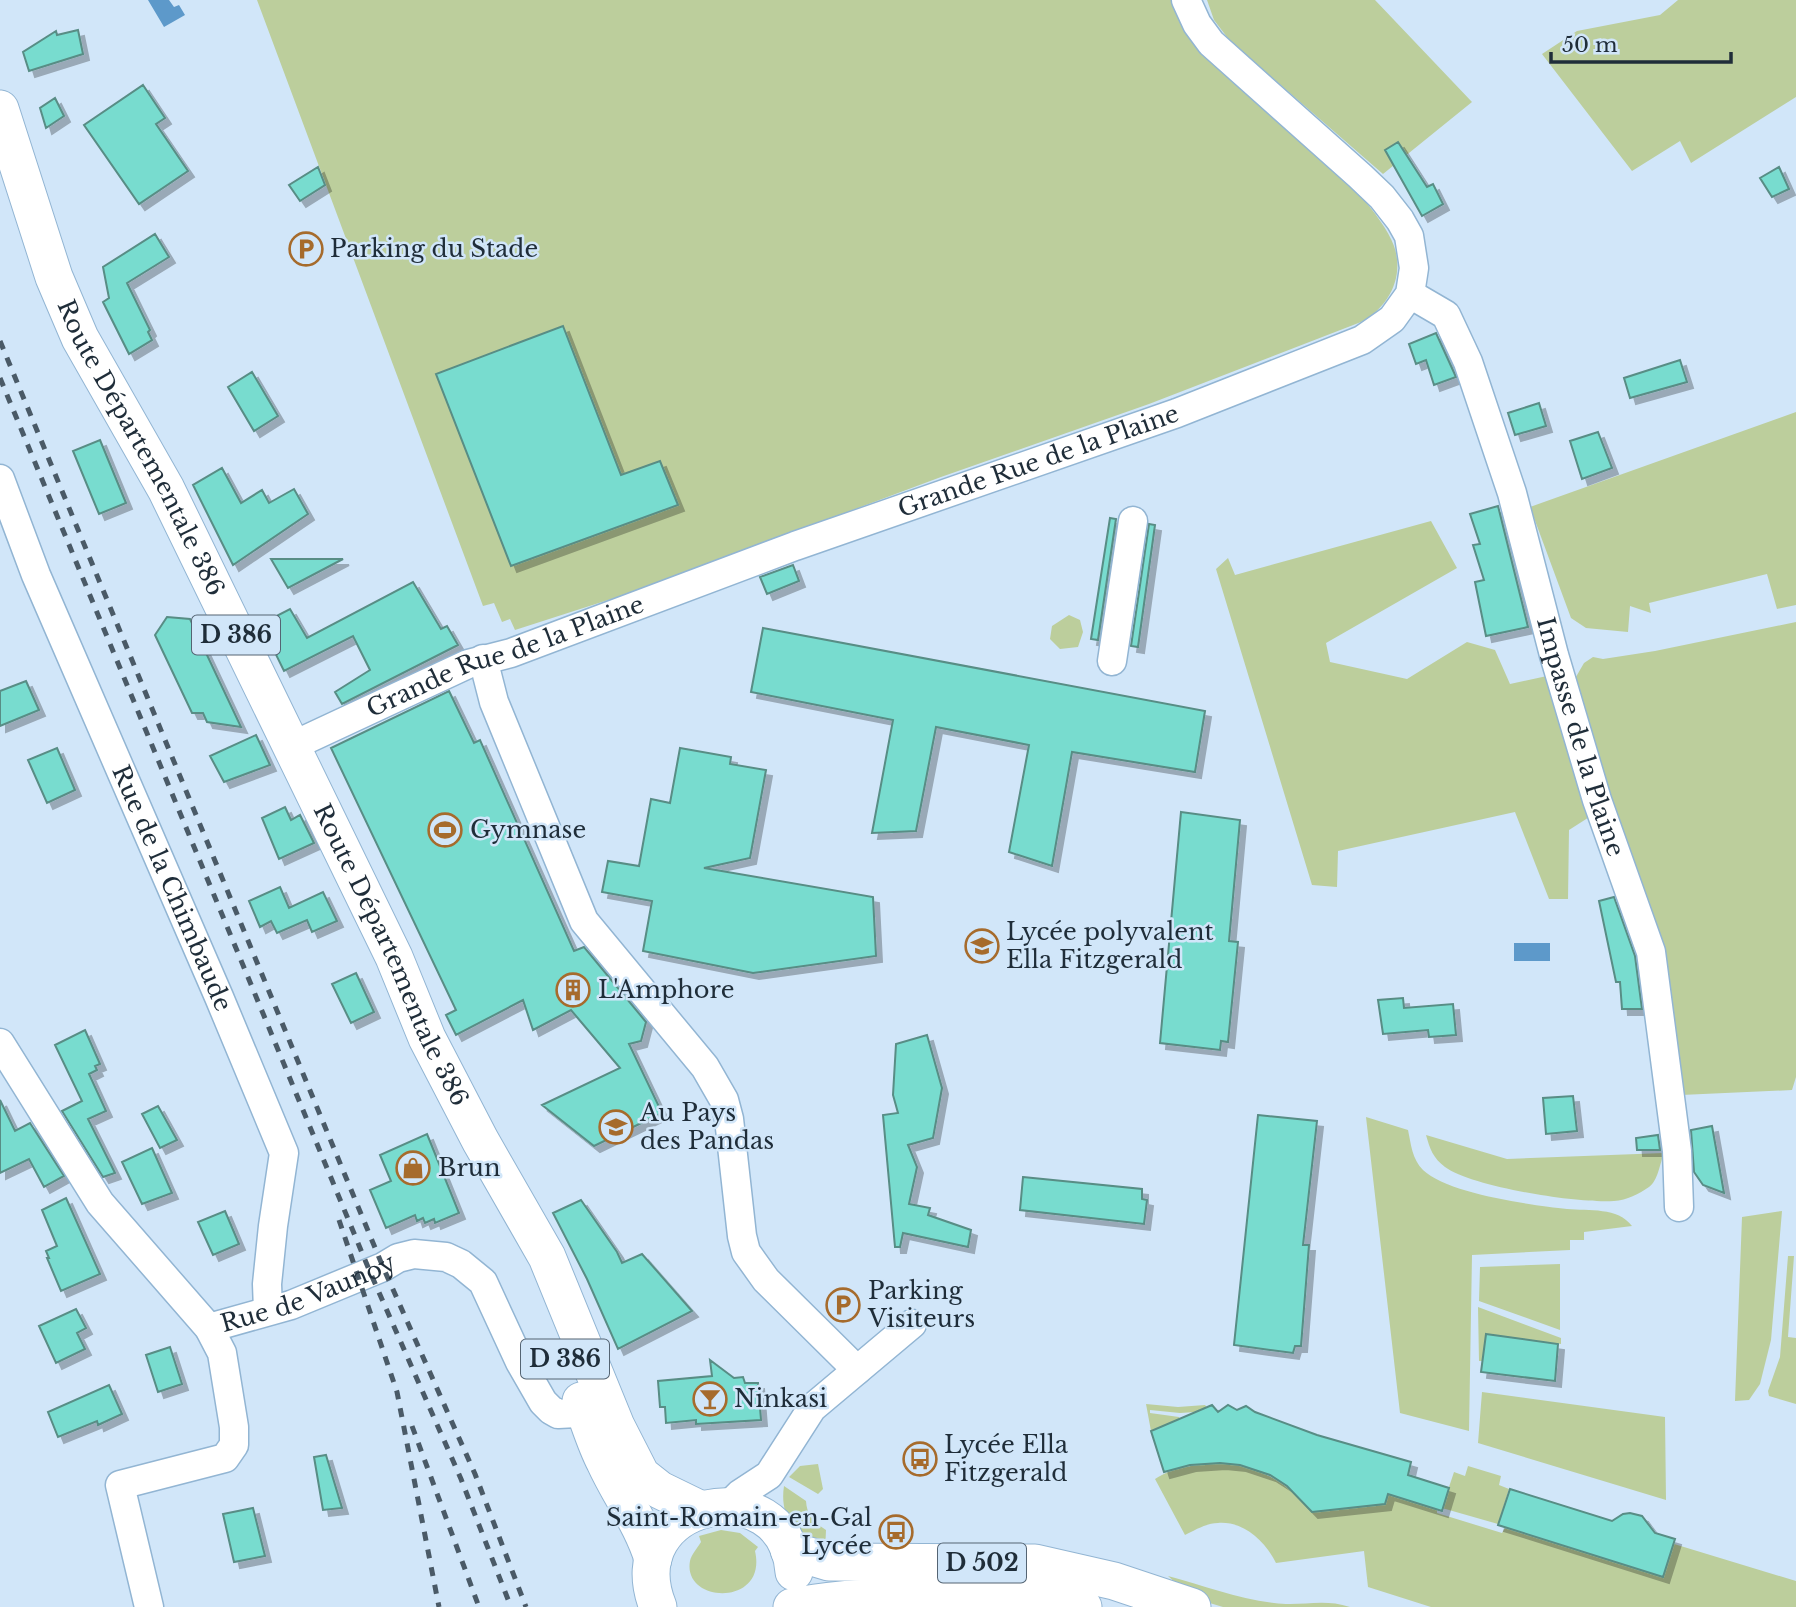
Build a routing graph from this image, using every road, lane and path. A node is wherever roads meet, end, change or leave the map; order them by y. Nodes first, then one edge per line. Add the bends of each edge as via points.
1 (1186, 0) edge
2 (0, 109) edge
3 (1409, 295) junction
4 (0, 480) edge
5 (1133, 521) dead end
6 (483, 659) junction
7 (1112, 662) dead end
8 (290, 747) junction
9 (0, 1043) edge
10 (488, 1155) junction
11 (1679, 1207) dead end
12 (268, 1310) junction
13 (912, 1324) dead end
14 (209, 1328) junction
15 (857, 1370) junction
16 (588, 1420) junction
17 (641, 1475) junction
18 (768, 1475) junction
19 (713, 1507) junction
20 (779, 1536) junction
21 (653, 1559) junction
22 (149, 1607) edge
23 (658, 1607) edge
24 (787, 1607) edge
25 (792, 1607) edge
26 (1083, 1607) edge
27 (1192, 1607) edge

1 - 3 street via 1211,43 1360,176 1400,220 1413,251
2 - 8 main road, Route Départementale 386 / D 386 via 68,312 166,489
3 - 6 street, Grande Rue de la Plaine via 1392,319 1362,340 1214,398 795,546 511,653
3 - 11 street, Impasse de la Plaine via 1446,315 1468,362 1512,493 1597,800 1651,952 1677,1151
4 - 12 street, Rue de la Chimbaude via 36,575 284,1153 267,1284
5 - 7 street
6 - 8 street, Grande Rue de la Plaine
6 - 15 street via 494,702 584,921 705,1067 724,1100 746,1252 766,1280
8 - 10 main road, Route Départementale 386 / D 386 via 394,957 427,1038
9 - 14 street, Rue de Vaunoy via 100,1203
10 - 16 main road, Route Départementale 386 / D 386
10 - 17 main road, Route Départementale 386 / D 386 via 547,1257 616,1426
12 - 14 street, Rue de Vaunoy
12 - 16 street, Rue de Vaunoy via 290,1305 398,1258 414,1254 446,1257 482,1282 543,1402 558,1414 576,1413
13 - 15 street
14 - 22 street via 222,1353 234,1444 225,1458 120,1485
15 - 18 street via 812,1408
16 - 17 main road, D 386
16 - 21 main road, Route Départementale 386 / D 386
17 - 19 main road, Route Départementale 386 / D 386 via 660,1490
18 - 19 street
18 - 20 street
19 - 20 main road, Route Départementale 386 via 751,1511
19 - 21 main road via 678,1520
20 - 24 main road via 794,1569
20 - 27 main road, D 502 via 829,1562 1035,1563 1114,1581
21 - 23 main road, Route Départementale 386
25 - 26 main road, D 502 via 827,1600 969,1595 1048,1599

